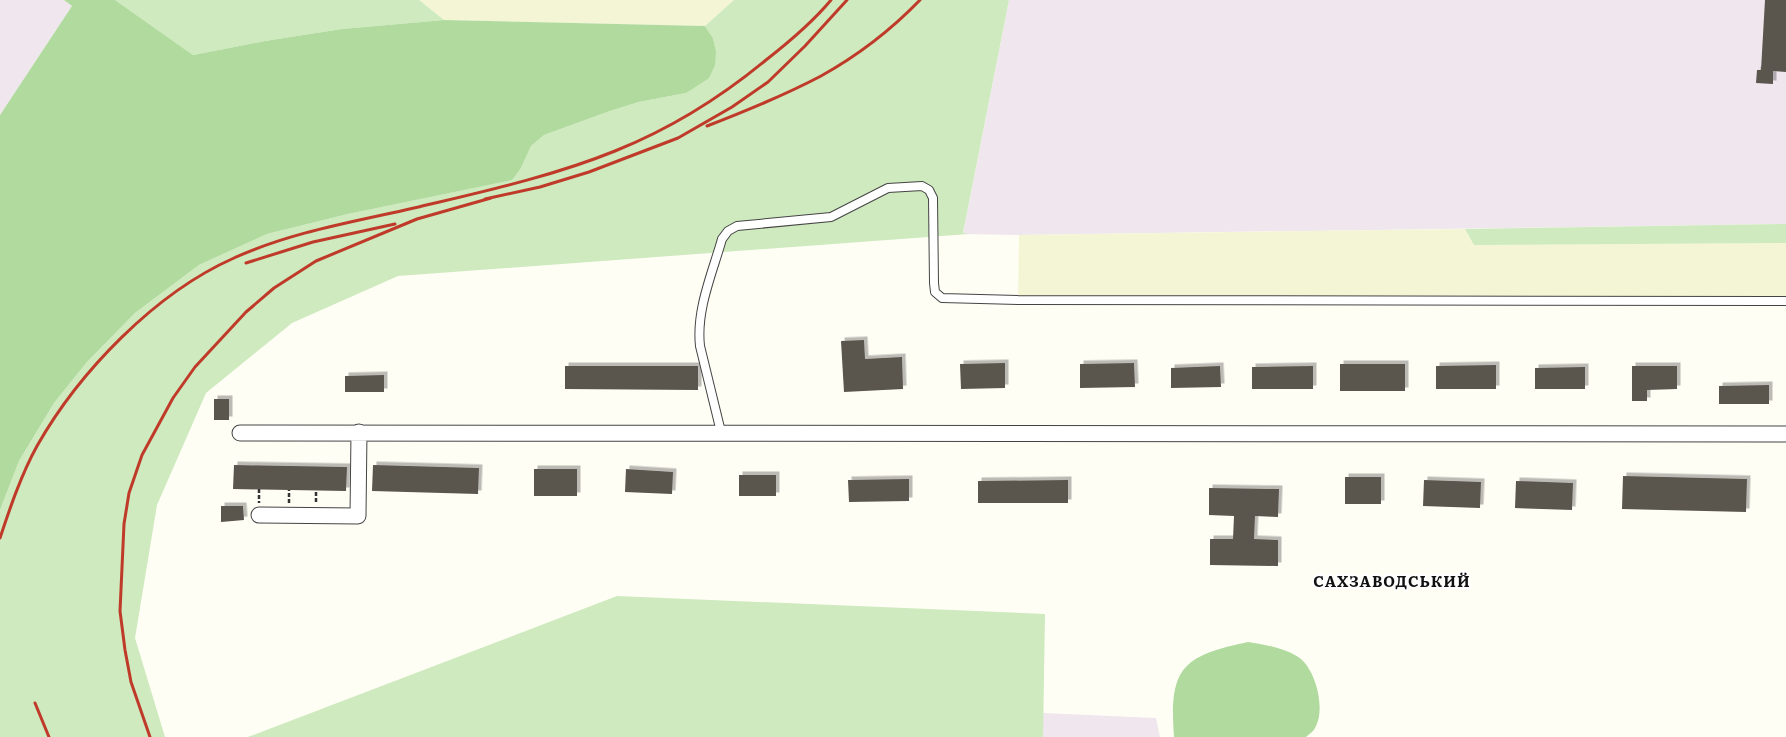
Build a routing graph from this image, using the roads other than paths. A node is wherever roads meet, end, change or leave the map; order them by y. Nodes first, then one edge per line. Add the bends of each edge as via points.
1 (1786, 301) edge
2 (359, 432) junction
3 (721, 432) junction
4 (240, 433) dead end
5 (1786, 434) edge
6 (259, 515) dead end

1 - 3 lane via 942,298 935,292 934,282 933,198 929,190 922,186 888,188 831,217 737,226 728,231 722,239 700,318 699,332 700,346
2 - 3 street
2 - 4 street
2 - 6 street via 358,516
3 - 5 street

